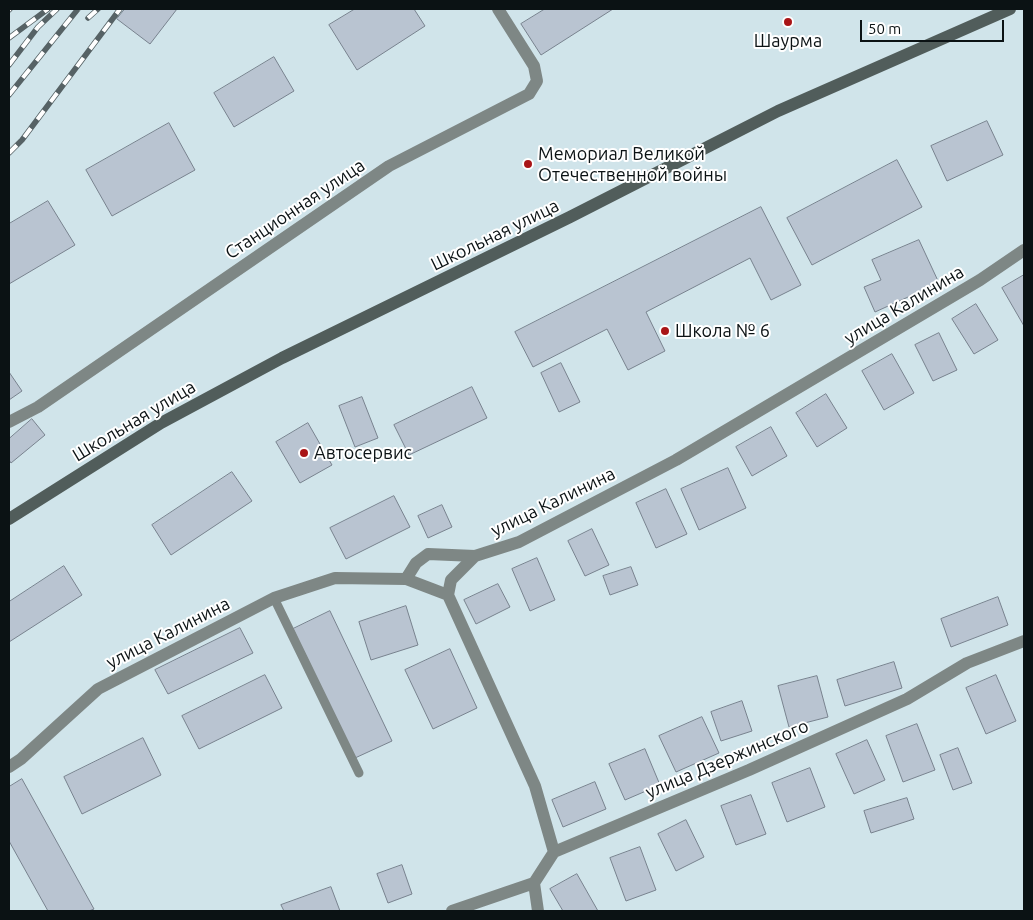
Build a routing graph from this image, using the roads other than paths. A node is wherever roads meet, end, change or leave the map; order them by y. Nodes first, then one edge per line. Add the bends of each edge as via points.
1 (498, 9) edge
2 (1010, 9) edge
3 (1024, 250) edge
4 (9, 422) edge
5 (9, 518) edge
6 (475, 556) junction
7 (406, 579) junction
8 (448, 595) junction
9 (274, 598) junction
10 (1024, 641) edge
11 (9, 767) edge
12 (359, 773) dead end
13 (554, 852) junction
14 (534, 883) junction
15 (452, 911) edge
16 (538, 911) edge

1 - 4 street, Станционная улица via 534,66 537,82 529,94 390,166 38,406
2 - 5 main road, Школьная улица via 778,111 282,358 161,422
3 - 6 street, улица Калинина via 980,280 676,460 519,542
6 - 7 street, улица Калинина via 428,554 416,563
6 - 8 street via 451,580
7 - 8 street
7 - 9 street, улица Калинина via 335,578
8 - 13 street via 535,786
9 - 11 street, улица Калинина via 98,690
9 - 12 lane
10 - 13 street, улица Дзержинского via 966,663 890,707
13 - 14 street
14 - 15 street
14 - 16 street

